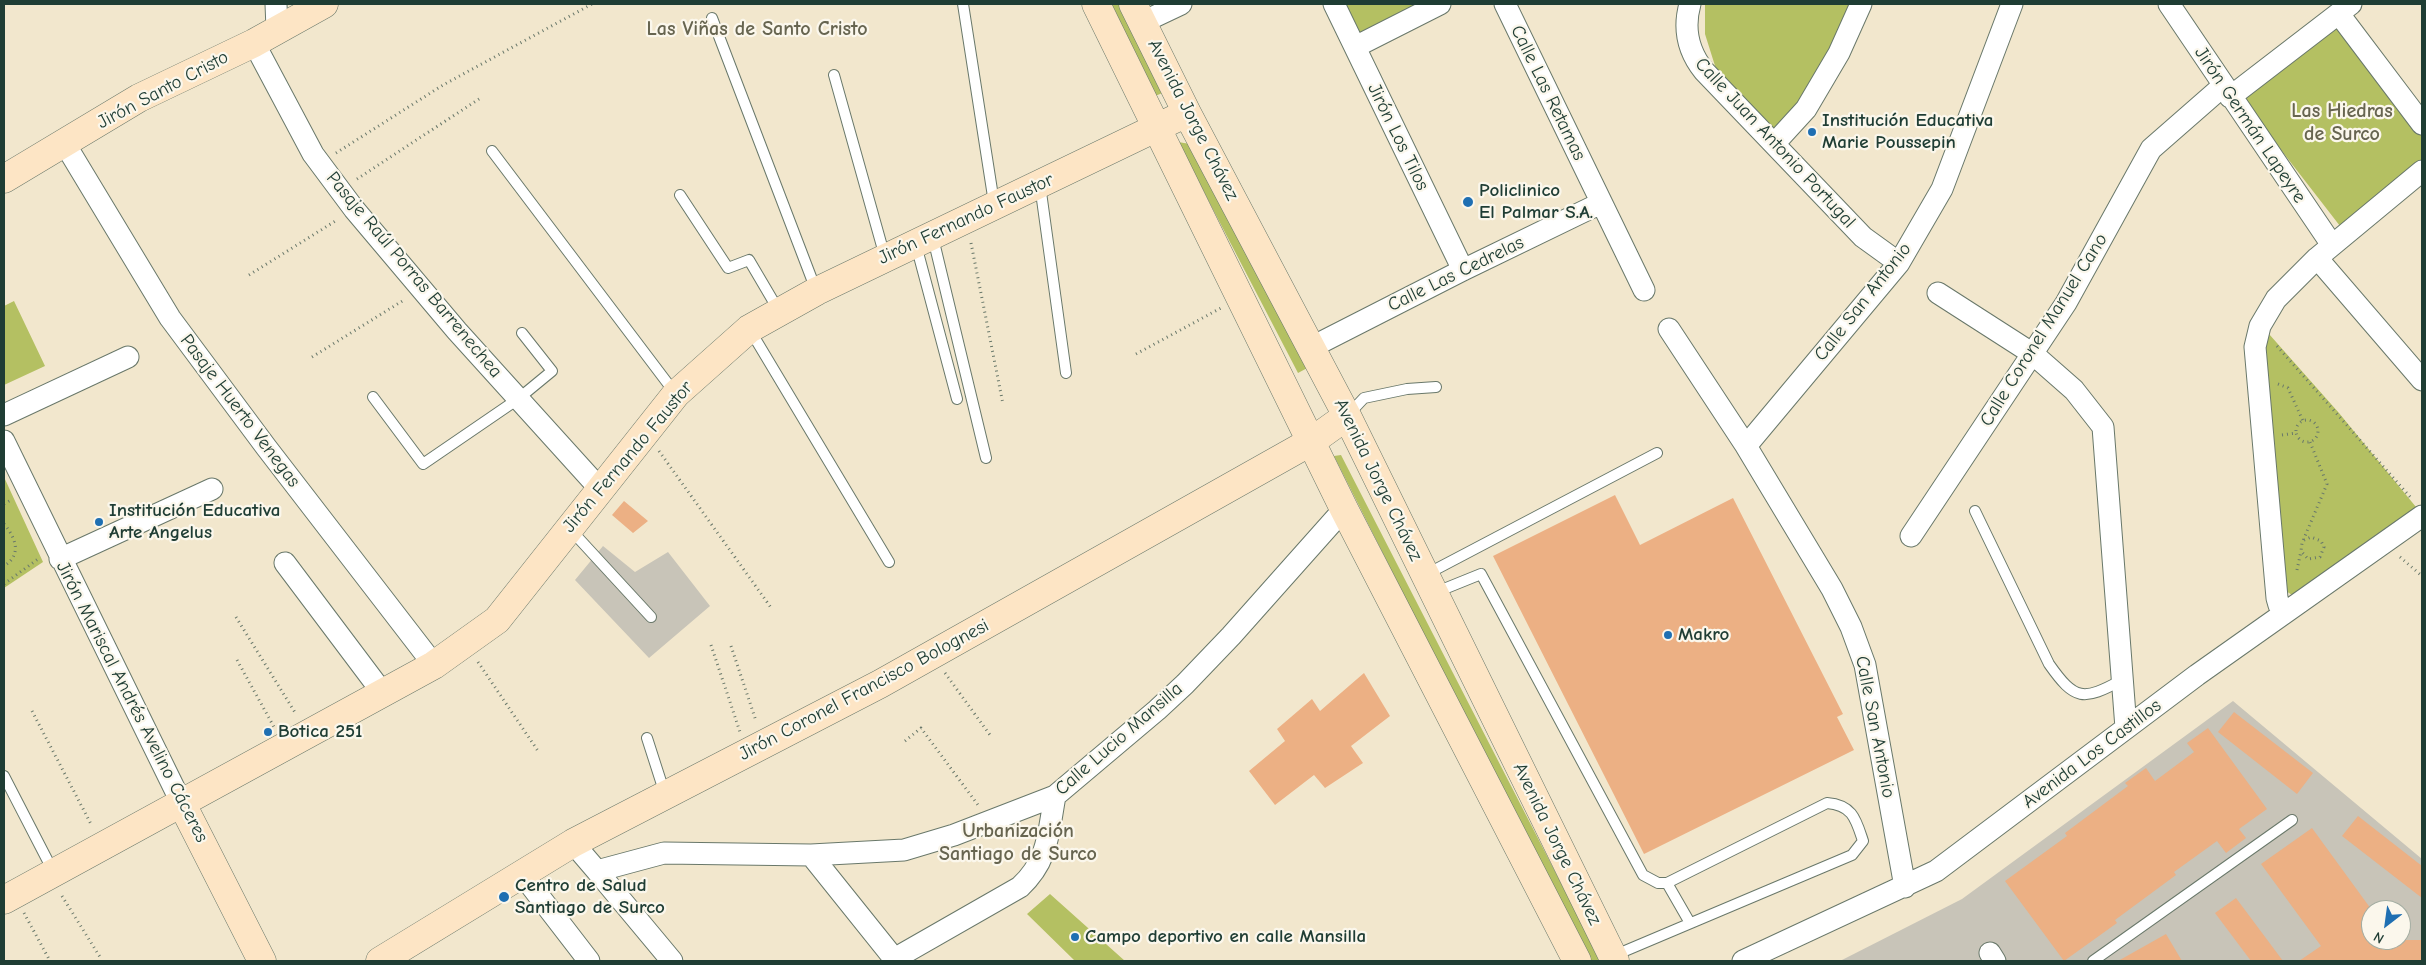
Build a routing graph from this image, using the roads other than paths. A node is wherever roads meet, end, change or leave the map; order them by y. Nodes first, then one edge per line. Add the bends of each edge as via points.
1 (324, 4) edge
2 (963, 4) edge
3 (1096, 4) edge
4 (1181, 4) edge
5 (1334, 4) edge
6 (1440, 4) edge
7 (1505, 4) edge
8 (1690, 4) edge
9 (1861, 4) edge
10 (2012, 4) edge
11 (2168, 4) edge
12 (2345, 9) edge
13 (1138, 13) edge
14 (712, 18) dead end
15 (269, 25) edge
16 (1355, 47) junction
17 (834, 76) dead end
18 (2227, 92) junction
19 (1187, 113) junction
20 (2422, 124) edge
21 (1158, 128) junction
22 (65, 144) junction
23 (1774, 144) junction
24 (492, 151) dead end
25 (2422, 171) edge
26 (4, 179) edge
27 (1040, 185) junction
28 (680, 195) dead end
29 (1601, 203) junction
30 (994, 207) junction
31 (924, 240) junction
32 (2325, 252) junction
33 (885, 258) junction
34 (1899, 263) junction
35 (1463, 270) junction
36 (817, 290) junction
37 (1644, 290) dead end
38 (1938, 293) dead end
39 (780, 312) junction
40 (749, 329) junction
41 (1669, 329) dead end
42 (522, 333) dead end
43 (1312, 347) junction
44 (2032, 354) junction
45 (128, 357) dead end
46 (1066, 372) dead end
47 (2422, 380) edge
48 (1436, 387) dead end
49 (676, 394) junction
50 (373, 398) dead end
51 (518, 399) junction
52 (957, 399) dead end
53 (4, 415) edge
54 (1347, 416) junction
55 (4, 441) edge
56 (1312, 441) junction
57 (1746, 446) junction
58 (1657, 453) dead end
59 (986, 458) dead end
60 (212, 489) dead end
61 (600, 489) junction
62 (1344, 509) junction
63 (2419, 510) edge
64 (1974, 511) dead end
65 (569, 528) junction
66 (1911, 536) dead end
67 (60, 559) junction
68 (889, 562) dead end
69 (285, 563) dead end
70 (1430, 584) junction
71 (2284, 612) junction
72 (651, 617) dead end
73 (434, 665) junction
74 (2122, 680) junction
75 (382, 692) junction
76 (2126, 728) junction
77 (647, 738) dead end
78 (4, 776) edge
79 (666, 795) junction
80 (1055, 796) junction
81 (181, 802) junction
82 (2292, 820) dead end
83 (573, 843) junction
84 (811, 855) junction
85 (596, 871) junction
86 (51, 874) junction
87 (522, 874) junction
88 (1668, 883) junction
89 (1905, 887) junction
90 (9, 894) edge
91 (1690, 923) junction
92 (1614, 959) edge
93 (262, 961) edge
94 (380, 961) edge
95 (589, 961) edge
96 (672, 961) edge
97 (893, 961) edge
98 (1577, 961) edge
99 (1743, 961) edge
100 (2093, 961) edge

1 - 15 street, Jirón Santo Cristo
2 - 30 lane
3 - 21 street, Avenida Jorge Chávez
4 - 13 street
5 - 16 street, Jirón Los Tilos
6 - 16 street
7 - 29 street, Calle Las Retamas
8 - 23 street, Calle Juan Antonio Portugal via 1686,30 1697,62
9 - 23 street via 1839,53 1806,109
10 - 34 street, Calle San Antonio via 1942,189
11 - 18 street, Jirón Germán Lapeyre
12 - 18 street, Calle Coronel Manuel Cano
12 - 20 street
13 - 19 street, Avenida Jorge Chávez
14 - 36 lane
15 - 22 street, Jirón Santo Cristo
15 - 51 street, Pasaje Raúl Porras Barrenechea via 278,90 320,163 354,209
16 - 35 street, Jirón Los Tilos
17 - 33 lane
18 - 32 street, Jirón Germán Lapeyre
18 - 44 street, Calle Coronel Manuel Cano via 2151,149 2066,303
19 - 21 street, Jirón Fernando Faustor
19 - 43 street, Avenida Jorge Chávez
21 - 27 street, Jirón Fernando Faustor
21 - 56 street, Avenida Jorge Chávez
22 - 26 street, Jirón Santo Cristo
22 - 73 street, Pasaje Huerto Venegas via 170,318
23 - 34 street, Calle Juan Antonio Portugal via 1863,238
24 - 49 lane
25 - 32 street
27 - 30 street, Jirón Fernando Faustor
27 - 46 lane
28 - 39 lane via 728,268 749,260
29 - 35 street, Calle Las Cedrelas
29 - 37 street, Calle Las Retamas
30 - 31 street, Jirón Fernando Faustor
31 - 33 street, Jirón Fernando Faustor
31 - 52 lane
31 - 59 lane
32 - 47 street, Jirón Germán Lapeyre
32 - 71 street via 2276,299 2260,326 2255,347 2277,598
33 - 36 street, Jirón Fernando Faustor
34 - 57 street, Calle San Antonio
35 - 43 street, Calle Las Cedrelas
36 - 39 street, Jirón Fernando Faustor
38 - 44 street
39 - 40 street, Jirón Fernando Faustor
40 - 49 street, Jirón Fernando Faustor
40 - 68 lane
41 - 57 street, Calle San Antonio
42 - 51 lane via 552,371
43 - 54 street, Avenida Jorge Chávez
44 - 66 street, Calle Coronel Manuel Cano
44 - 74 street via 2074,390 2103,427
45 - 53 street
48 - 54 lane via 1364,398
49 - 61 street, Jirón Fernando Faustor
50 - 51 lane via 423,464
51 - 61 street, Pasaje Raúl Porras Barrenechea
54 - 56 street, Jirón Coronel Francisco Bolognesi
54 - 70 street, Avenida Jorge Chávez
55 - 67 street, Jirón Mariscal Andrés Avelino Cáceres
56 - 62 street, Avenida Jorge Chávez
56 - 79 street, Jirón Coronel Francisco Bolognesi via 932,655
57 - 89 street, Calle San Antonio via 1832,589 1865,665
58 - 70 lane
60 - 67 street
61 - 65 street, Jirón Fernando Faustor
62 - 80 street, Calle Lucio Mansilla via 1185,684
62 - 98 street, Avenida Jorge Chávez
63 - 71 street, Avenida Los Castillos via 2384,543
64 - 74 lane via 2049,664 2064,686 2074,693 2090,694
65 - 72 lane
65 - 73 street, Jirón Fernando Faustor via 497,620
67 - 81 street, Jirón Mariscal Andrés Avelino Cáceres
69 - 75 street
70 - 88 lane via 1481,574 1579,761 1643,874
70 - 92 street, Avenida Jorge Chávez
71 - 76 street, Avenida Los Castillos
73 - 75 street, Jirón Fernando Faustor
74 - 76 street
75 - 81 street, Jirón Fernando Faustor
76 - 89 street, Avenida Los Castillos via 1936,871
77 - 79 lane
78 - 86 lane
79 - 83 street, Jirón Coronel Francisco Bolognesi
80 - 84 street, Calle Lucio Mansilla via 991,822 904,850
80 - 97 street via 1044,856 1034,874 1020,888
81 - 86 street, Jirón Fernando Faustor
81 - 93 street, Jirón Mariscal Andrés Avelino Cáceres
82 - 100 lane
83 - 85 street
83 - 87 street, Jirón Coronel Francisco Bolognesi
84 - 85 street, Calle Lucio Mansilla via 664,853
84 - 97 street
85 - 96 street
86 - 90 street, Jirón Fernando Faustor
87 - 94 street, Jirón Coronel Francisco Bolognesi
87 - 95 street
88 - 91 lane
88 - 91 lane via 1827,803 1836,804 1854,815 1863,841 1852,855
89 - 99 street, Avenida Los Castillos
91 - 92 lane

